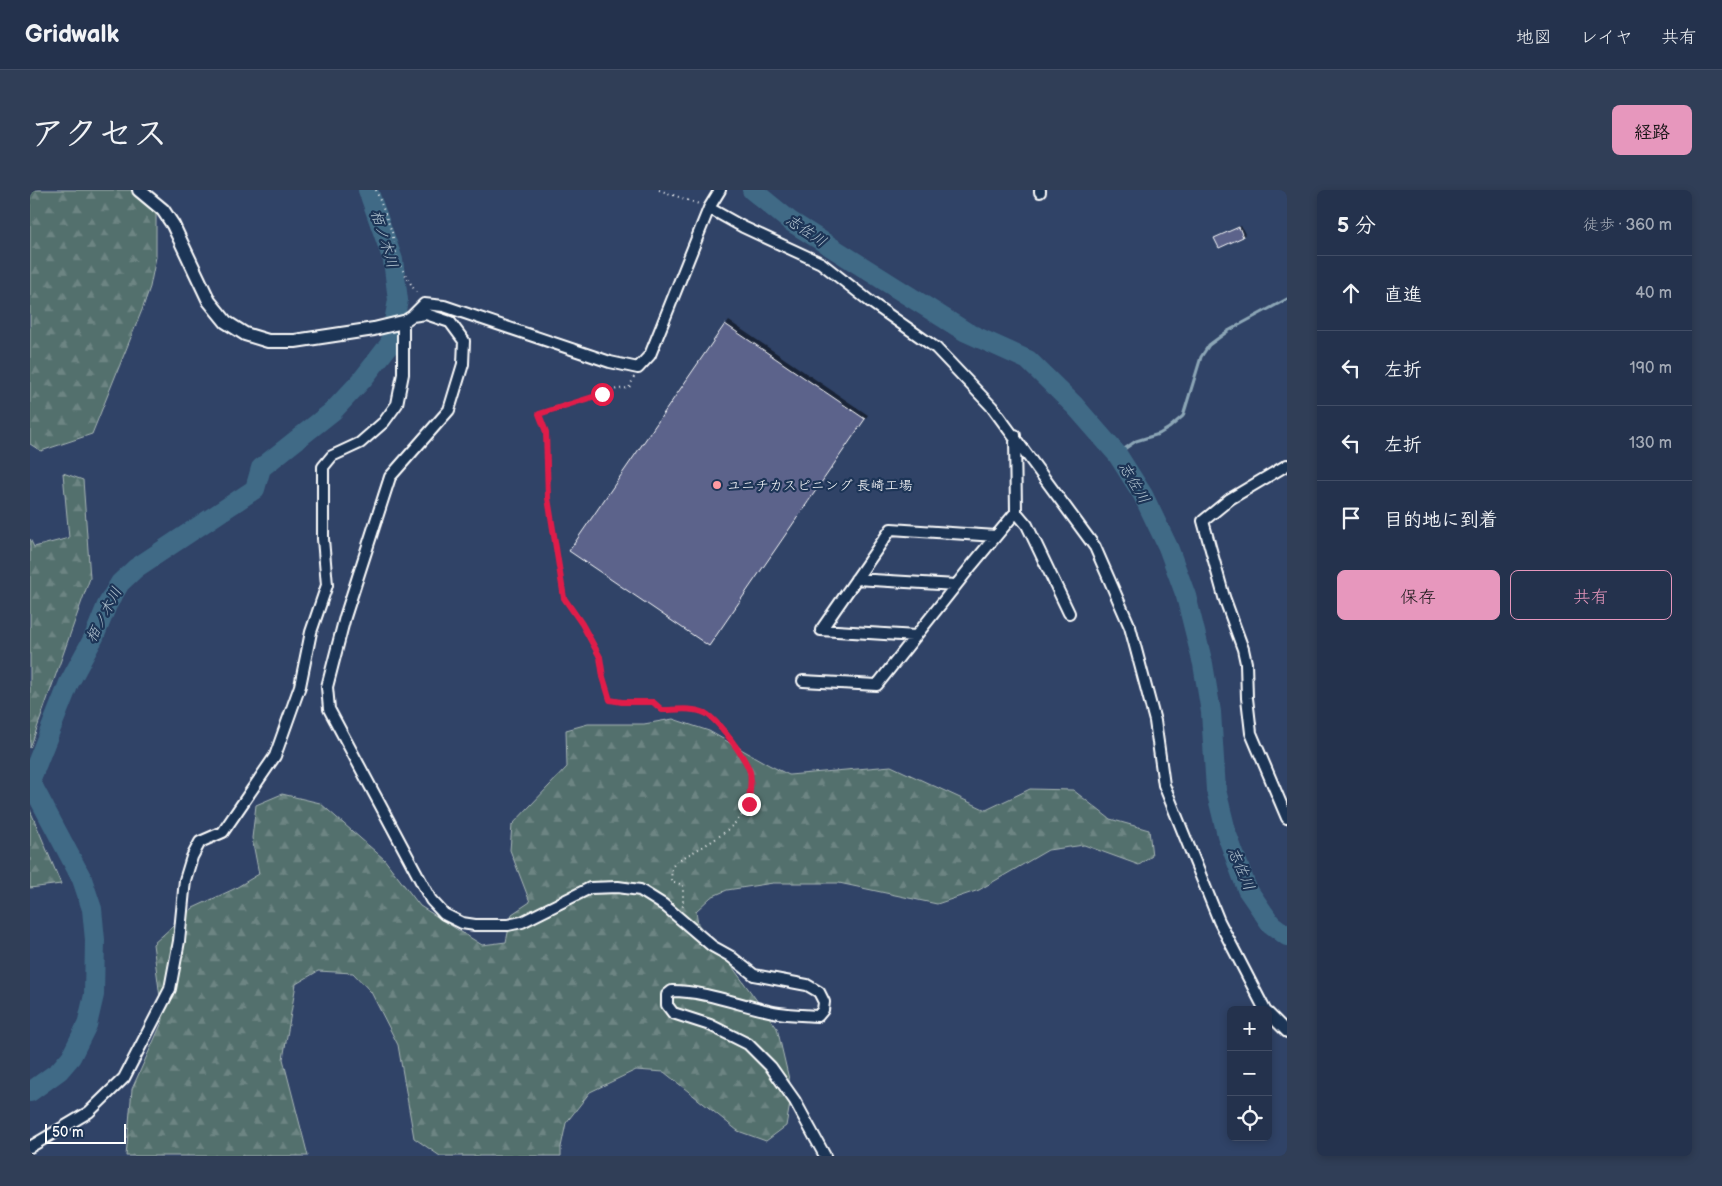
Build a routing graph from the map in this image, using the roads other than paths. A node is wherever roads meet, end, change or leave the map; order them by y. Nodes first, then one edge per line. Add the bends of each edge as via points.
1 (139, 190) edge
2 (720, 190) edge
3 (709, 208) junction
4 (407, 319) junction
5 (1015, 435) junction
6 (1287, 465) edge
7 (1016, 512) junction
8 (996, 536) junction
9 (856, 579) junction
10 (956, 585) junction
11 (1069, 613) dead end
12 (916, 636) junction
13 (803, 681) dead end
14 (1287, 818) edge
15 (1263, 1006) edge
16 (1272, 1017) edge
17 (1287, 1032) edge
18 (30, 1147) edge
19 (825, 1156) edge

1 - 4 street via 163,210 173,225 209,301 226,322 245,334 268,341 295,341
2 - 3 street
3 - 4 street via 650,355 638,368 610,362 444,306 424,304
3 - 5 street via 821,263 936,348
4 - 18 street via 398,404 384,422 360,443 332,456 323,467 327,585 311,632 300,686 275,756 223,832 200,842 192,857 185,880 170,989 124,1078 89,1112
4 - 19 street via 426,314 450,322 464,341 463,364 449,410 390,477 345,617 327,687 328,709 431,900 444,914 462,923 508,925 522,922 590,888 618,886 640,890 754,975 807,985 819,992 824,1002 818,1016 778,1013 684,991 672,991 667,995 666,1005 673,1013 710,1025 748,1044 771,1067 796,1101
5 - 7 street
5 - 15 street via 1095,547 1130,627 1155,721 1164,785 1219,921
6 - 14 street via 1230,499 1203,521 1224,597 1243,649 1251,733
7 - 8 street
7 - 11 street via 1027,525
8 - 9 street via 891,529
8 - 10 street
9 - 10 street
9 - 12 street via 821,630
10 - 12 street
12 - 13 street via 877,685
16 - 17 street

